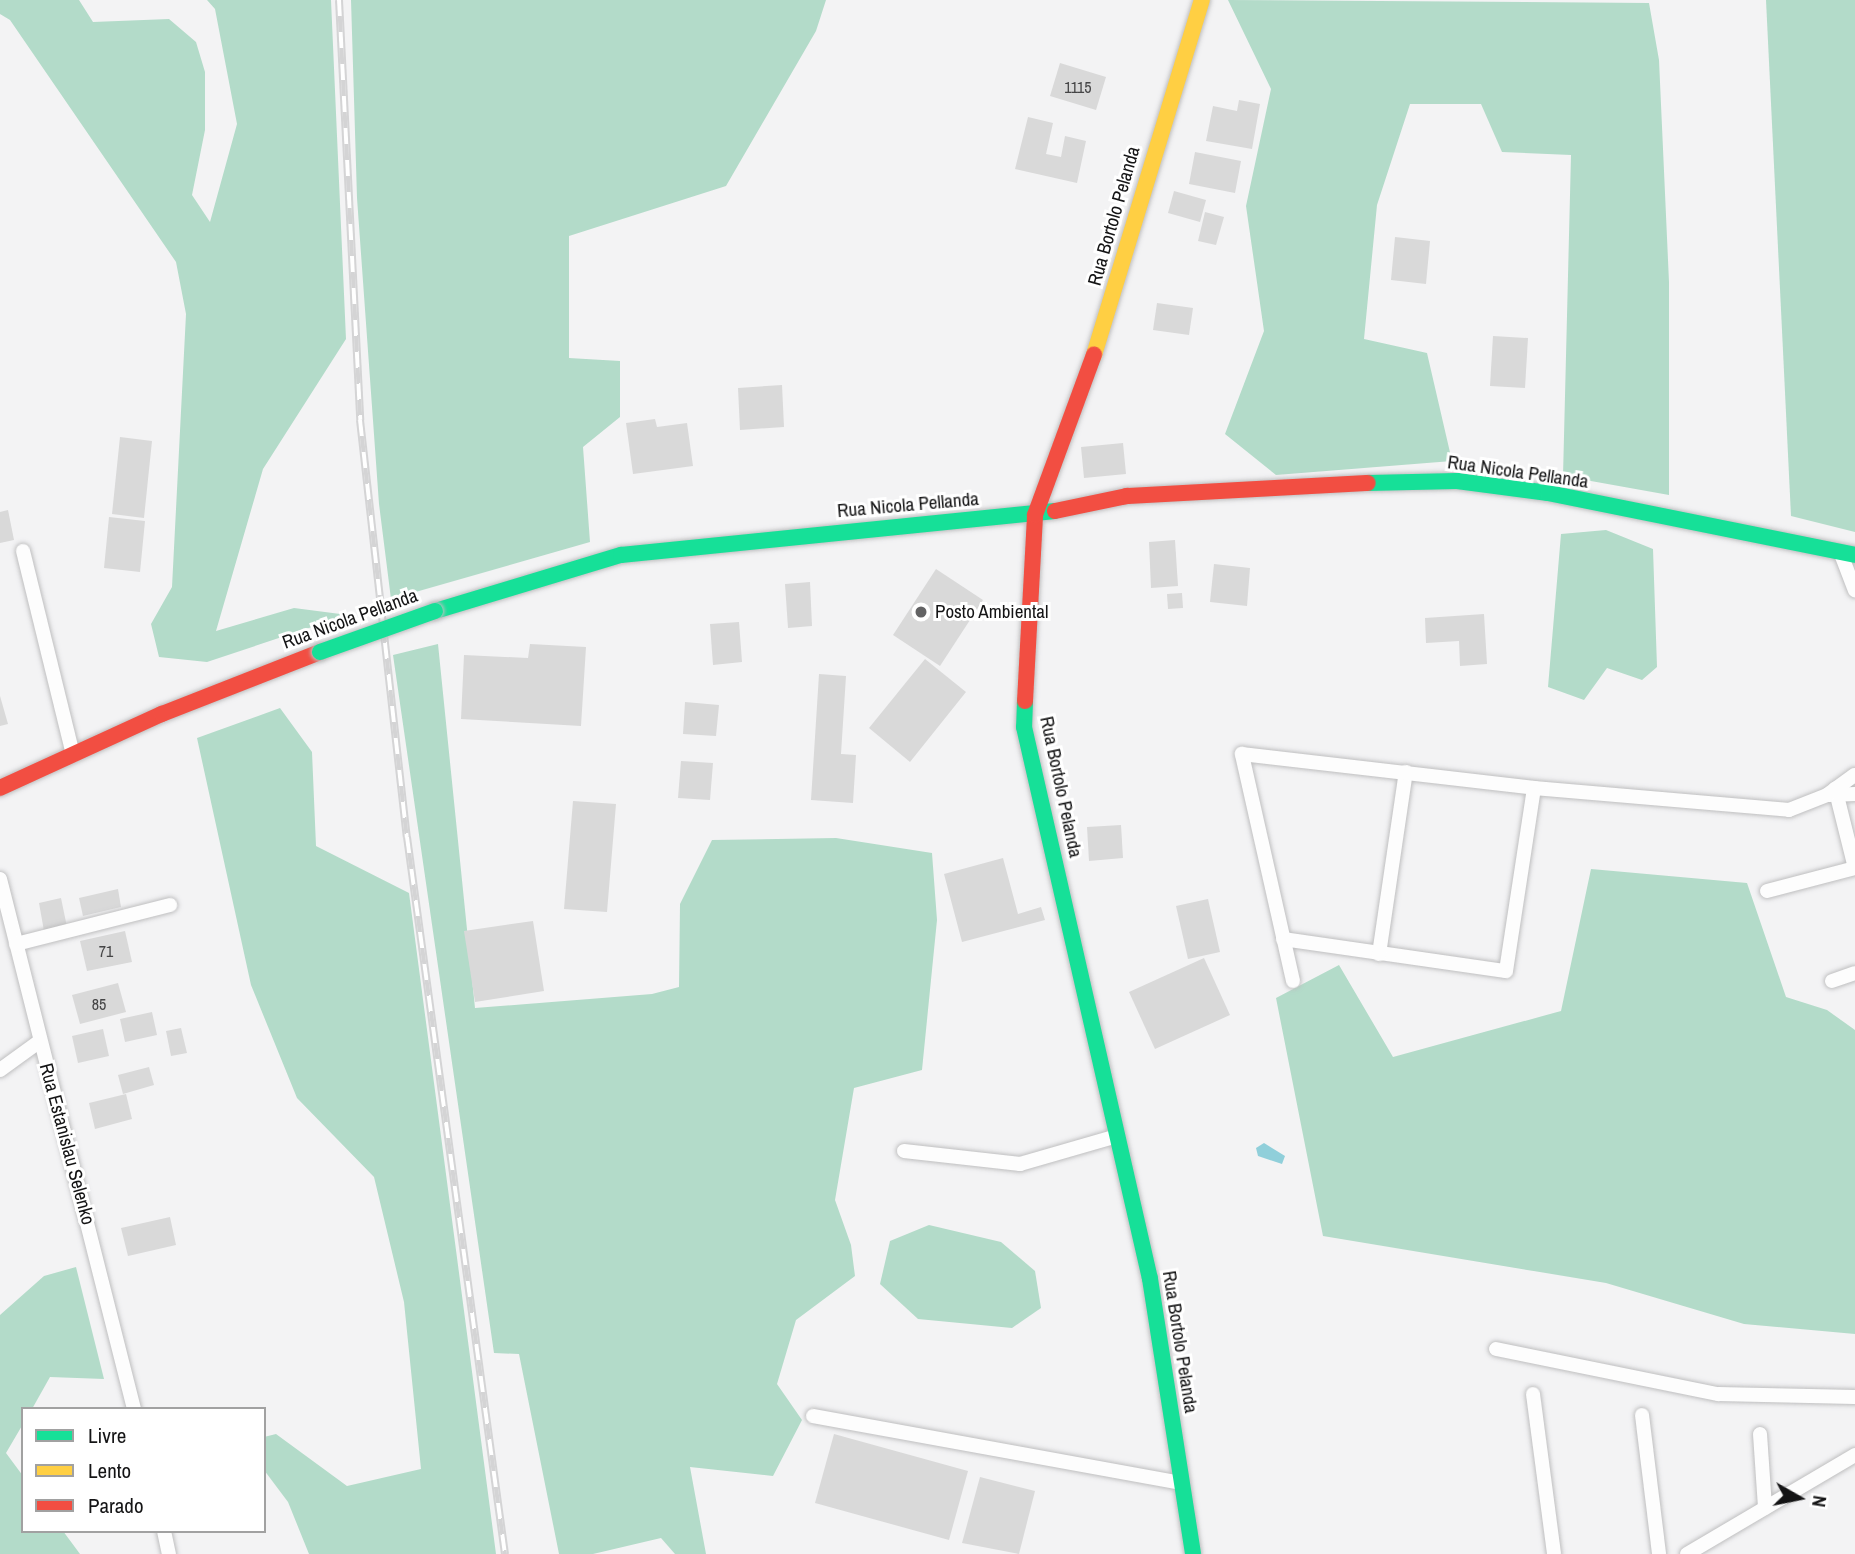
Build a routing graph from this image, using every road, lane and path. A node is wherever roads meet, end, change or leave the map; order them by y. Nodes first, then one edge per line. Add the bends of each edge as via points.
1 (1202, 0) edge
2 (1035, 515) junction
3 (23, 551) dead end
4 (1848, 555) edge
5 (1855, 590) edge
6 (73, 755) junction
7 (1406, 772) junction
8 (1855, 775) edge
9 (1534, 788) junction
10 (0, 789) edge
11 (1833, 793) junction
12 (1855, 794) edge
13 (0, 879) edge
14 (1767, 891) dead end
15 (170, 905) dead end
16 (1283, 939) junction
17 (16, 944) junction
18 (1379, 954) junction
19 (1855, 973) edge
20 (1293, 981) dead end
21 (1832, 981) dead end
22 (40, 1041) junction
23 (0, 1070) edge
24 (1117, 1136) junction
25 (904, 1151) dead end
26 (1496, 1349) dead end
27 (1533, 1394) dead end
28 (1855, 1397) edge
29 (133, 1407) edge
30 (1642, 1415) dead end
31 (813, 1416) dead end
32 (1760, 1434) dead end
33 (1855, 1455) edge
34 (1182, 1483) junction
35 (1765, 1508) junction
36 (164, 1533) edge
37 (169, 1554) edge
38 (1193, 1554) edge
39 (1554, 1554) edge
40 (1659, 1554) edge
41 (1687, 1554) edge

1 - 2 main road, Rua Bortolo Pelanda via 1086,383
2 - 4 main road, Rua Nicola Pellanda via 1127,496 1457,481 1548,493
2 - 6 main road, Rua Nicola Pellanda, bridge via 621,555 435,611 320,652
2 - 24 main road, Rua Bortolo Pelanda via 1024,727
3 - 6 street
4 - 5 street
6 - 10 main road, Rua Nicola Pellanda
7 - 9 street
7 - 16 street via 1242,754
7 - 18 street
8 - 11 street
9 - 11 street via 1789,810
9 - 18 street via 1506,971
11 - 12 street
11 - 14 street via 1855,868
13 - 17 street, Rua Estanislau Selenko
15 - 17 street
16 - 18 street
16 - 20 street
17 - 22 street, Rua Estanislau Selenko
19 - 21 street
22 - 23 street
22 - 29 street, Rua Estanislau Selenko
24 - 25 street via 1020,1164
24 - 34 main road, Rua Bortolo Pelanda via 1150,1279
26 - 28 street via 1718,1394
27 - 39 street
30 - 40 street
31 - 34 street
32 - 35 street
33 - 35 street
34 - 38 main road, Rua Bortolo Pelanda
35 - 41 street
36 - 37 street

